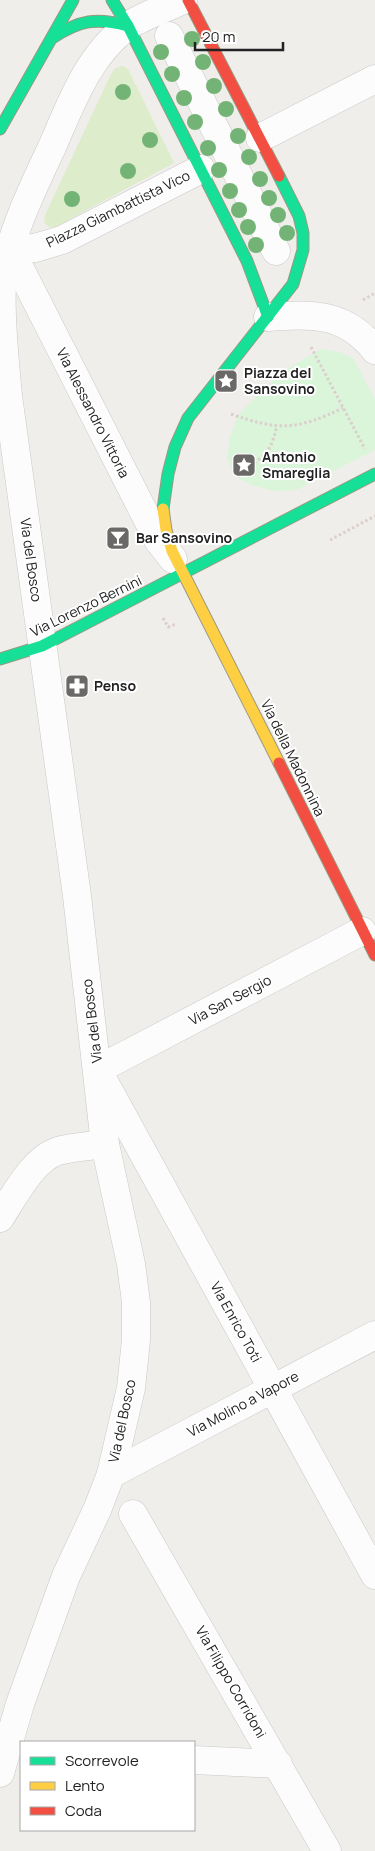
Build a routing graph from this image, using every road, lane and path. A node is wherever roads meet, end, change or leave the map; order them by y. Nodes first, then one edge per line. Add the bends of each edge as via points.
1 (73, 0) edge
2 (112, 0) edge
3 (183, 0) edge
4 (188, 0) edge
5 (128, 26) junction
6 (169, 36) dead end
7 (52, 38) junction
8 (375, 79) edge
9 (0, 129) edge
10 (260, 138) junction
11 (201, 169) junction
12 (10, 249) junction
13 (276, 251) dead end
14 (375, 293) edge
15 (363, 300) dead end
16 (268, 317) junction
17 (311, 347) dead end
18 (375, 350) edge
19 (343, 408) junction
20 (231, 414) dead end
21 (277, 426) junction
22 (366, 452) dead end
23 (254, 463) dead end
24 (375, 474) edge
25 (375, 516) edge
26 (330, 540) dead end
27 (183, 573) junction
28 (42, 646) junction
29 (0, 659) edge
30 (362, 930) junction
31 (375, 955) edge
32 (97, 1070) junction
33 (105, 1144) junction
34 (0, 1218) edge
35 (375, 1334) edge
36 (273, 1389) junction
37 (111, 1474) junction
38 (133, 1514) dead end
39 (375, 1575) edge
40 (9, 1760) edge
41 (195, 1760) edge
42 (278, 1764) junction
43 (327, 1851) edge

1 - 7 main road
2 - 5 main road, Piazza Giambattista Vico
3 - 5 street
4 - 10 main road
5 - 7 main road via 92,19 70,25
5 - 11 main road, Piazza Giambattista Vico
5 - 12 street via 83,78 23,210
6 - 13 street
7 - 9 main road
8 - 10 street
10 - 16 main road via 299,216 303,233 303,250 293,284
11 - 12 street, Piazza Giambattista Vico via 62,240 36,248
11 - 16 main road via 247,261
12 - 27 street, Via Alessandro Vittoria via 158,540
12 - 28 street, Via del Bosco via 2,287 1,314 8,396
14 - 15 path
16 - 18 street via 302,314 332,318 358,333
16 - 27 main road via 188,418 175,447 164,509 172,551
17 - 19 path
19 - 21 path via 316,420
19 - 22 path
20 - 21 path via 259,424
21 - 23 path via 266,454
24 - 27 main road
25 - 26 path
27 - 28 main road, Via Lorenzo Bernini
27 - 30 main road, Via della Madonnina
28 - 29 main road, Via Lorenzo Bernini
28 - 32 street, Via del Bosco via 77,896
30 - 31 main road, Via della Madonnina
30 - 32 street, Via San Sergio
32 - 33 street, Via del Bosco
32 - 36 street, Via Enrico Toti
33 - 34 street via 58,1151 45,1157
33 - 37 street, Via del Bosco via 136,1302 131,1388
35 - 36 street, Via Molino a Vapore
36 - 37 street, Via Molino a Vapore
36 - 39 street, Via Enrico Toti
37 - 40 street, Via del Bosco via 66,1576 20,1704
38 - 42 street, Via Filippo Corridoni
41 - 42 street
42 - 43 street, Via Filippo Corridoni

